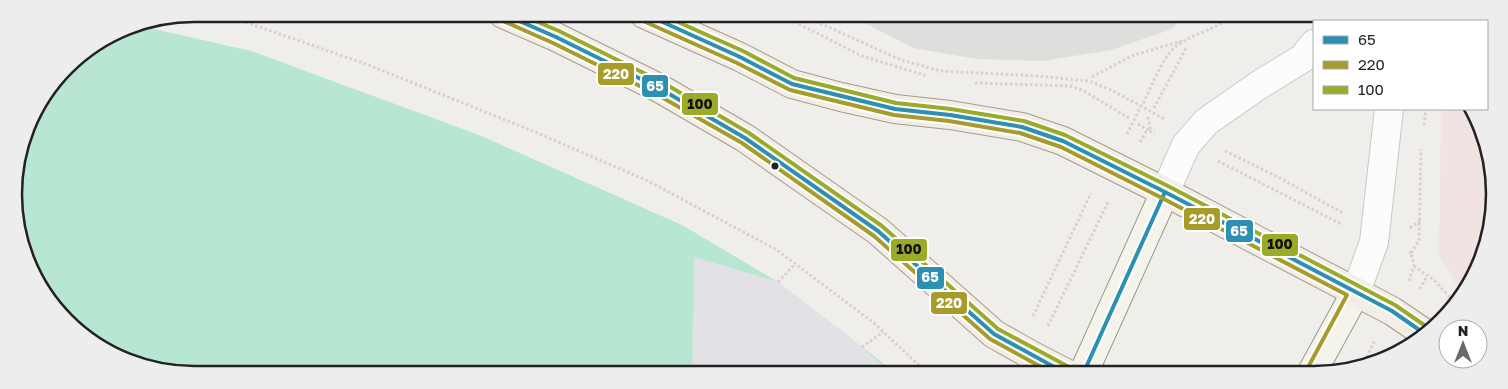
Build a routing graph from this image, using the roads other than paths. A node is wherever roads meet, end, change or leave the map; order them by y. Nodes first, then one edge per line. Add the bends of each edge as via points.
1 (521, 22) edge
2 (662, 22) edge
3 (1313, 45) edge
4 (1389, 110) edge
5 (1165, 192) junction
6 (1356, 292) junction
7 (1420, 330) edge
8 (1052, 366) edge
9 (1087, 366) edge
10 (1315, 366) edge

1 - 8 main road via 659,88 745,138 878,231 994,334
2 - 5 main road via 792,84 895,110 1022,127 1063,141
3 - 5 street via 1303,58 1206,122 1186,145
4 - 6 street via 1374,242
5 - 6 main road
5 - 9 main road
6 - 7 main road
6 - 10 main road

